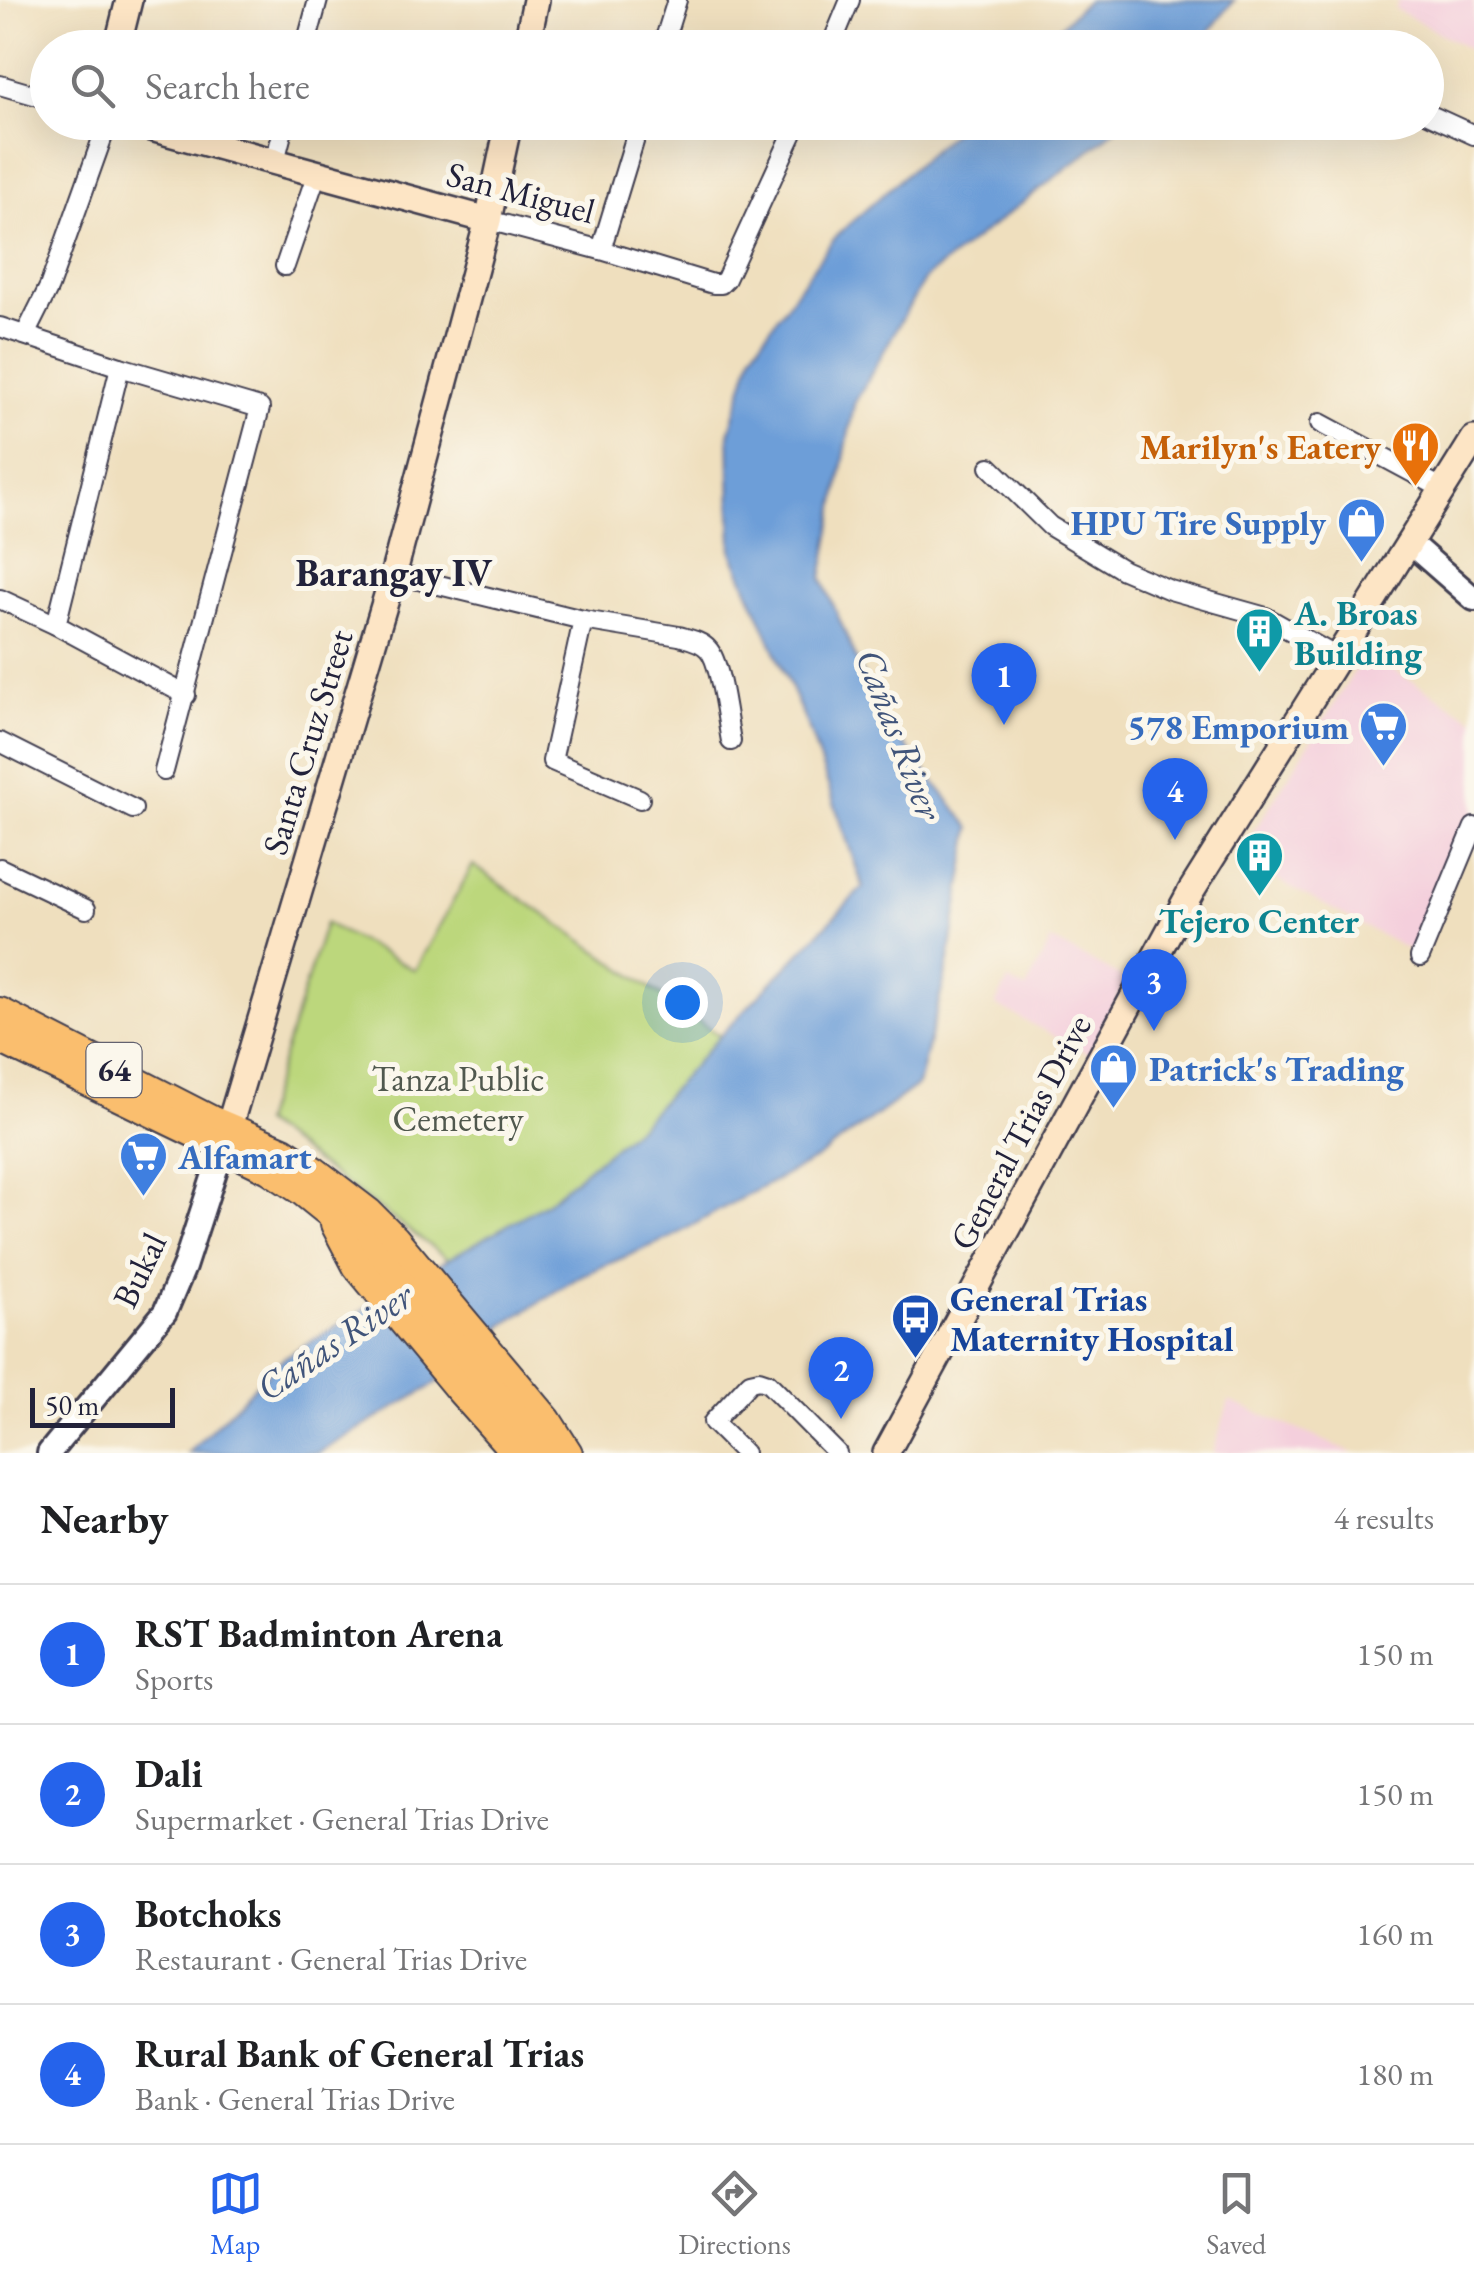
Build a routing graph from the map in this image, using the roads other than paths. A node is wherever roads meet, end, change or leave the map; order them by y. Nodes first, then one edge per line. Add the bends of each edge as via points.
1 (130, 0) edge
2 (318, 0) edge
3 (536, 0) edge
4 (677, 0) edge
5 (850, 0) edge
6 (121, 30) edge
7 (310, 30) edge
8 (530, 30) edge
9 (668, 30) edge
10 (838, 30) edge
11 (0, 85) edge
12 (30, 94) edge
13 (1444, 121) edge
14 (1474, 135) edge
15 (102, 140) edge
16 (196, 140) edge
17 (280, 140) edge
18 (505, 140) edge
19 (635, 140) edge
20 (790, 140) edge
21 (275, 161) junction
22 (317, 173) junction
23 (488, 220) junction
24 (601, 250) junction
25 (286, 266) dead end
26 (0, 327) edge
27 (26, 335) junction
28 (120, 367) junction
29 (1320, 423) dead end
30 (1474, 439) edge
31 (990, 467) dead end
32 (1442, 489) junction
33 (1409, 542) junction
34 (394, 574) junction
35 (0, 599) edge
36 (1474, 599) edge
37 (583, 620) junction
38 (56, 625) junction
39 (1337, 657) junction
40 (186, 695) junction
41 (731, 741) dead end
42 (0, 742) edge
43 (164, 771) dead end
44 (640, 800) dead end
45 (133, 809) dead end
46 (1474, 828) edge
47 (0, 868) edge
48 (86, 909) dead end
49 (1420, 957) dead end
50 (0, 1012) edge
51 (0, 1039) edge
52 (226, 1137) junction
53 (374, 1251) junction
54 (533, 1439) edge
55 (50, 1453) edge
56 (554, 1453) edge
57 (568, 1453) edge
58 (744, 1453) edge
59 (837, 1453) edge
60 (886, 1453) edge

1 - 6 main road
2 - 7 street
3 - 8 main road
4 - 9 street
5 - 10 street
11 - 12 street
13 - 14 street
15 - 27 street
16 - 21 main road, San Miguel
17 - 21 street
18 - 23 main road, Santa Cruz Street
19 - 24 street
20 - 24 street, San Miguel via 721,284
21 - 22 main road, San Miguel
22 - 23 main road, San Miguel
22 - 25 street
23 - 24 street, San Miguel
23 - 34 main road, Santa Cruz Street
26 - 27 street
27 - 28 street
28 - 38 street
28 - 40 street via 260,408
29 - 32 street
30 - 32 main road, General Trias Drive
31 - 39 street via 1050,526 1123,570 1266,617
32 - 33 main road, General Trias Drive
33 - 36 street
33 - 39 main road, General Trias Drive
34 - 37 street
34 - 52 main road, Santa Cruz Street
35 - 38 street
37 - 41 street via 679,636 708,648
37 - 44 street via 552,761
38 - 40 street
39 - 60 main road, General Trias Drive via 1191,891
40 - 43 street
42 - 45 street
46 - 49 street
47 - 48 street
50 - 52 main road, 64
51 - 52 main road, 64
52 - 53 main road, 64 via 283,1152 314,1171
52 - 55 street, Bukal via 165,1312
53 - 54 main road, 64
53 - 54 main road, 64 via 460,1390
54 - 56 main road, 64
54 - 57 main road, 64
58 - 59 street via 713,1422 759,1380

